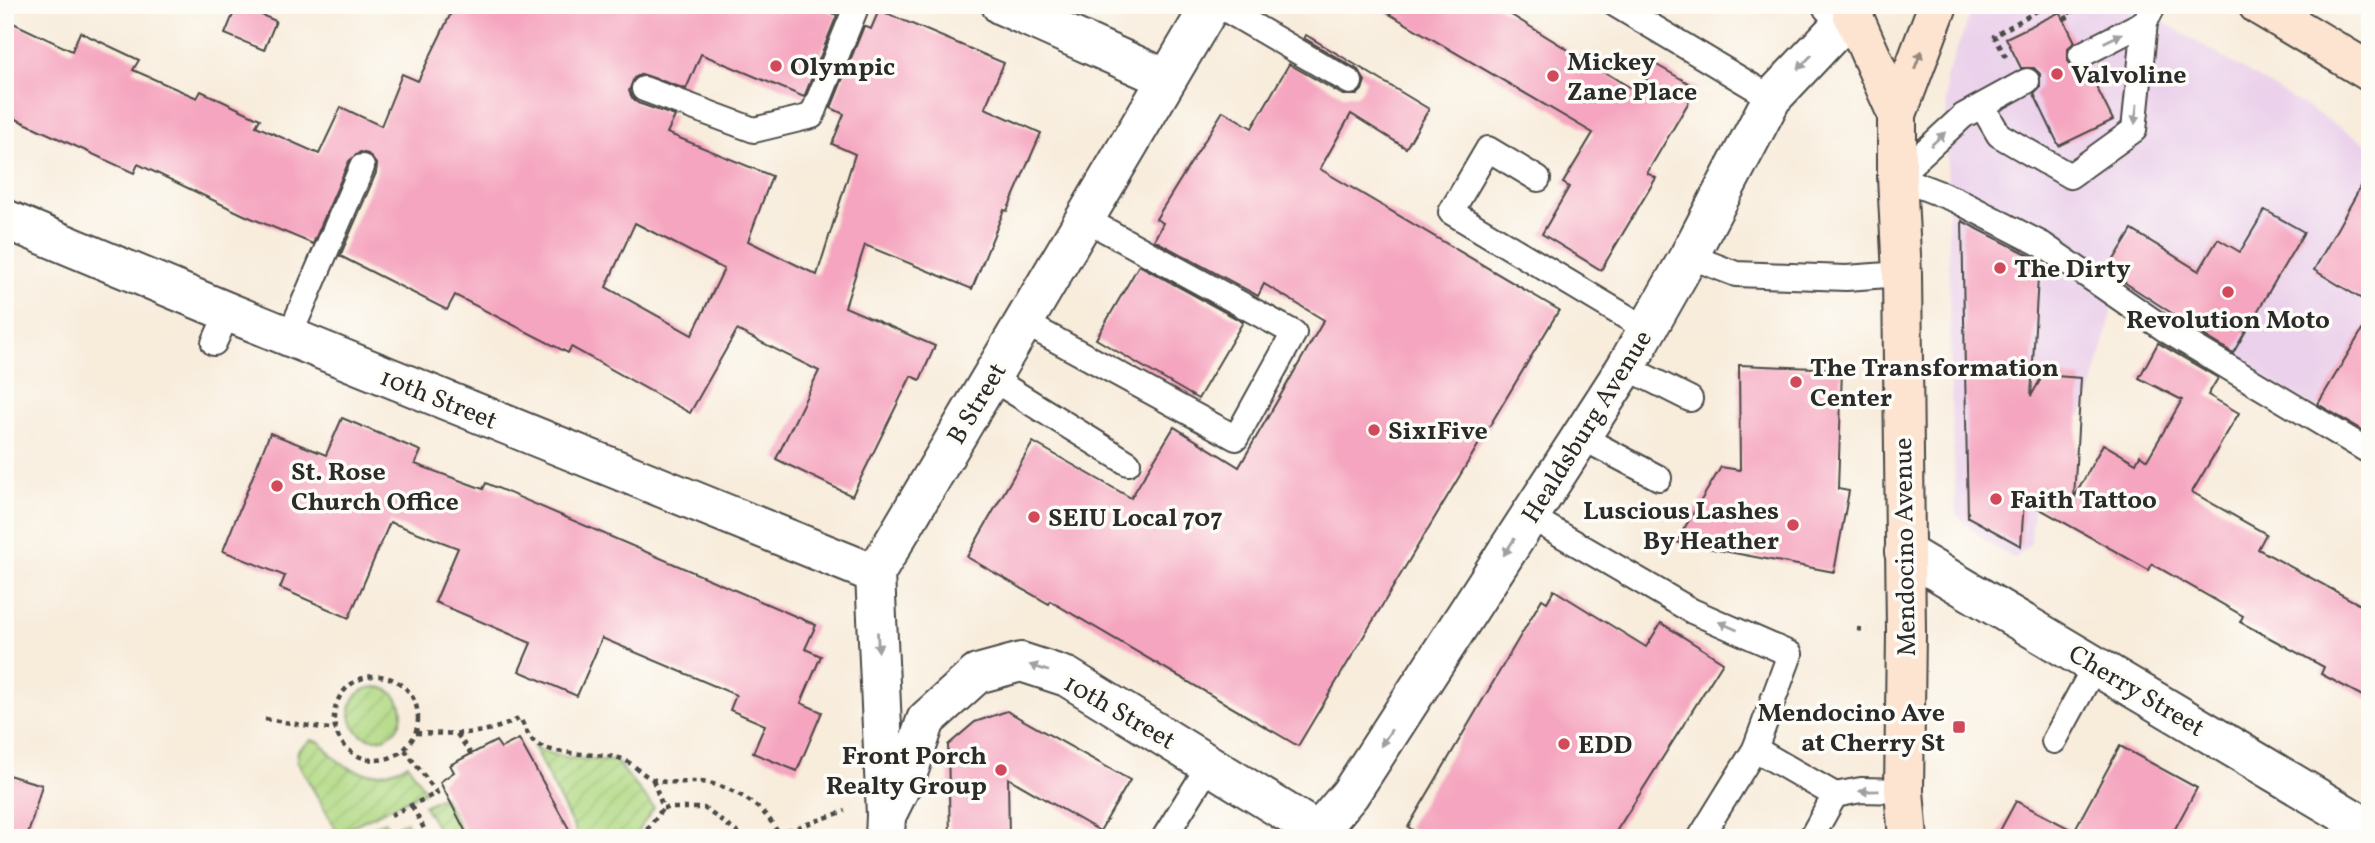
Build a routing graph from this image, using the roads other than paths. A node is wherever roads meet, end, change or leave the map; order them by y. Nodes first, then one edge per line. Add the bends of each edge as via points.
1 (857, 5) edge
2 (1001, 5) edge
3 (1211, 5) edge
4 (1218, 5) edge
5 (1616, 5) edge
6 (1938, 5) edge
7 (2258, 5) edge
8 (1849, 7) edge
9 (2150, 13) edge
10 (2081, 55) dead end
11 (2370, 72) edge
12 (1167, 79) junction
13 (2027, 81) dead end
14 (1350, 82) dead end
15 (644, 89) dead end
16 (1772, 98) junction
17 (1982, 106) junction
18 (1897, 114) junction
19 (362, 167) dead end
20 (1897, 177) junction
21 (1538, 179) dead end
22 (5, 219) edge
23 (1085, 219) junction
24 (1689, 256) junction
25 (1902, 274) junction
26 (1023, 323) junction
27 (1648, 330) junction
28 (289, 337) junction
29 (1626, 367) junction
30 (991, 378) junction
31 (1690, 399) dead end
32 (1581, 437) junction
33 (2370, 452) edge
34 (1128, 463) dead end
35 (1659, 478) dead end
36 (1530, 516) junction
37 (1904, 552) junction
38 (874, 574) junction
39 (2095, 666) junction
40 (2054, 741) dead end
41 (1755, 749) junction
42 (1210, 764) junction
43 (1904, 790) junction
44 (1835, 795) junction
45 (886, 827) edge
46 (2370, 829) edge
47 (1320, 836) edge
48 (1164, 838) edge
49 (1700, 838) edge
50 (1811, 838) edge
51 (1908, 838) edge

1 - 15 lane via 813,116 754,130
2 - 12 street
3 - 12 street, B Street
4 - 14 lane
5 - 16 lane
18 -> 6 main road
7 - 11 main road
8 -> 16 street, Healdsburg Avenue
8 - 18 main road, Mendocino Avenue
10 -> 9 lane
9 -> 17 lane via 2134,130 2070,176 1999,135
12 - 23 street, B Street
13 - 17 lane
16 - 24 street, Healdsburg Avenue
20 -> 17 lane via 1963,116
18 - 20 main road, Mendocino Avenue
19 - 28 lane
20 - 25 main road, Mendocino Avenue
20 - 33 lane via 1956,200 2043,245 2166,330
21 - 27 lane via 1488,149 1451,212
22 - 28 street, 10th Street via 221,328
23 - 26 street, B Street
23 - 26 lane via 1293,333 1236,438
24 - 25 lane via 1736,274 1846,278
24 - 27 street, Healdsburg Avenue
25 - 37 main road, Mendocino Avenue
26 - 30 street, B Street
27 - 29 street, Healdsburg Avenue
28 - 38 street, 10th Street
29 - 31 lane
29 - 32 street, Healdsburg Avenue
30 - 34 lane
30 - 38 street, B Street
32 - 35 lane
32 - 36 street, Healdsburg Avenue
41 -> 36 lane via 1790,654 1692,611
36 -> 47 street, Healdsburg Avenue
37 - 39 street, Cherry Street
37 - 43 main road, Mendocino Avenue
38 -> 45 street
39 - 40 lane
39 - 46 street, Cherry Street
41 - 44 lane
41 - 49 lane
42 -> 45 street, 10th Street via 1067,677 1021,662 977,674 926,720
42 - 47 street, 10th Street
42 - 48 lane
43 -> 44 lane
43 - 51 main road, Mendocino Avenue
44 - 50 lane

